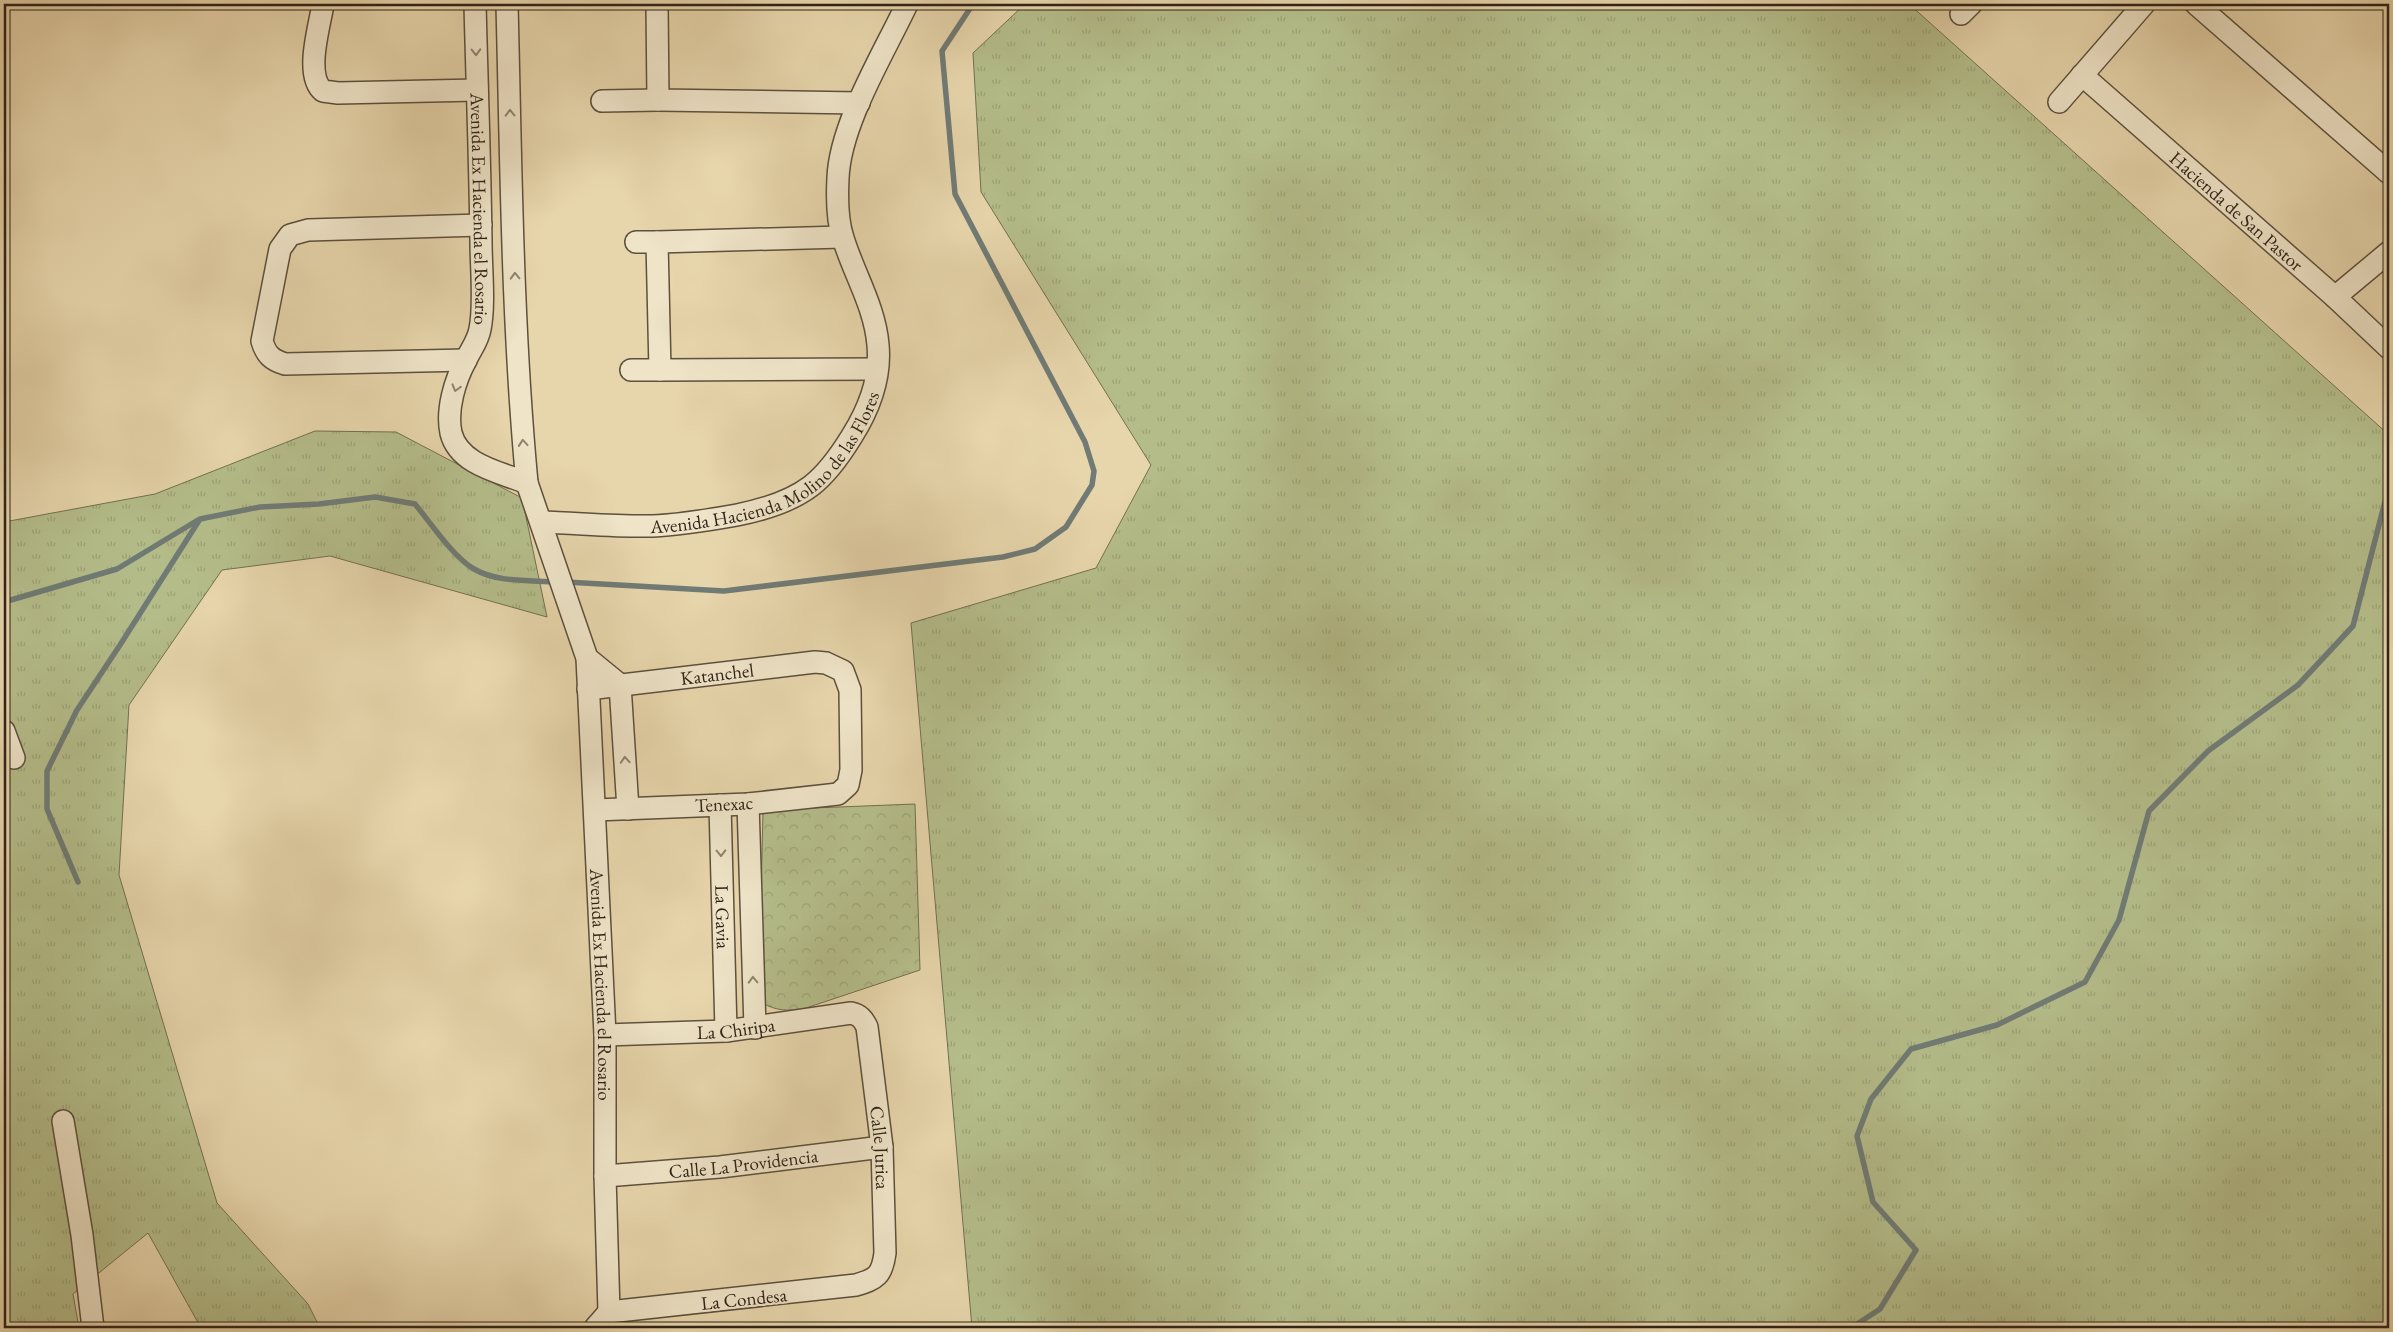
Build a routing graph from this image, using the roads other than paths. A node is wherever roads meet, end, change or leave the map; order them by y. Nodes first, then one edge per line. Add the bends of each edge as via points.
1 (323, 4) edge
2 (475, 4) edge
3 (507, 4) edge
4 (657, 4) edge
5 (907, 4) edge
6 (2144, 4) edge
7 (2196, 4) edge
8 (2082, 76) junction
9 (477, 90) junction
10 (658, 100) junction
11 (602, 101) dead end
12 (2059, 102) dead end
13 (859, 103) junction
14 (2389, 173) edge
15 (480, 225) junction
16 (842, 237) junction
17 (2389, 252) edge
18 (2335, 297) junction
19 (2389, 348) edge
20 (466, 360) junction
21 (877, 369) junction
22 (631, 370) dead end
23 (660, 370) junction
24 (527, 483) junction
25 (541, 522) junction
26 (587, 658) junction
27 (620, 685) junction
28 (588, 689) junction
29 (4, 730) edge
30 (14, 758) dead end
31 (848, 785) joint
32 (748, 804) junction
33 (720, 805) junction
34 (628, 808) junction
35 (596, 810) junction
36 (864, 1020) joint
37 (755, 1028) junction
38 (726, 1031) junction
39 (605, 1035) junction
40 (63, 1121) dead end
41 (882, 1147) junction
42 (605, 1176) junction
43 (878, 1276) joint
44 (608, 1312) junction
45 (94, 1328) edge
46 (594, 1328) edge

1 - 9 street via 313,68 315,80 322,90 338,93
2 -> 9 street, Avenida Ex Hacienda el Rosario
24 -> 3 street, Avenida Ex Hacienda el Rosario via 518,350
4 - 10 street
5 - 13 street, Avenida Hacienda Molino de las Flores
6 - 8 street
7 - 14 street
8 - 12 street
8 - 18 street, Hacienda de San Pastor
9 - 15 street, Avenida Ex Hacienda el Rosario
10 - 11 street
10 - 13 street
13 - 16 street, Avenida Hacienda Molino de las Flores via 842,149 838,177
15 - 20 street, Avenida Ex Hacienda el Rosario via 480,327
15 - 20 street via 308,230 290,235 280,249 262,341 265,352 285,364
16 - 21 street, Avenida Hacienda Molino de las Flores via 874,326 878,345
16 - 23 street via 646,242
17 - 18 street
18 - 19 street, Hacienda de San Pastor
20 -> 24 street, Avenida Ex Hacienda el Rosario via 450,418 456,444 474,461
21 - 23 street
21 - 25 street, Avenida Hacienda Molino de las Flores via 872,396 845,448 811,486 792,497 748,512 685,524 631,526
22 - 23 street
24 - 25 street, Avenida Ex Hacienda el Rosario
25 - 26 street, Avenida Ex Hacienda el Rosario
26 - 27 street
26 - 28 street, Avenida Ex Hacienda el Rosario
27 - 28 street, Katanchel
27 - 31 street, Katanchel via 826,663 843,672 850,690 852,770
34 -> 27 street
28 - 35 street, Avenida Ex Hacienda el Rosario
29 - 30 street
31 - 32 street, Tenexac via 830,796
32 - 33 street, Tenexac
37 -> 32 street, La Gavia
33 - 34 street, Tenexac
33 -> 38 street, La Gavia
34 - 35 street, Tenexac
35 - 39 street, Avenida Ex Hacienda el Rosario
36 - 37 street, La Chiripa via 851,1013
36 - 41 street, Calle Jurica
37 - 38 street, La Chiripa
38 - 39 street, La Chiripa
39 - 42 street, Avenida Ex Hacienda el Rosario
40 - 45 street
41 - 42 street, Calle La Providencia via 720,1167
41 - 43 street, Calle Jurica via 885,1253 884,1266
42 - 44 street, Avenida Ex Hacienda el Rosario
43 - 44 street, La Condesa via 856,1286 836,1289
44 - 46 street

